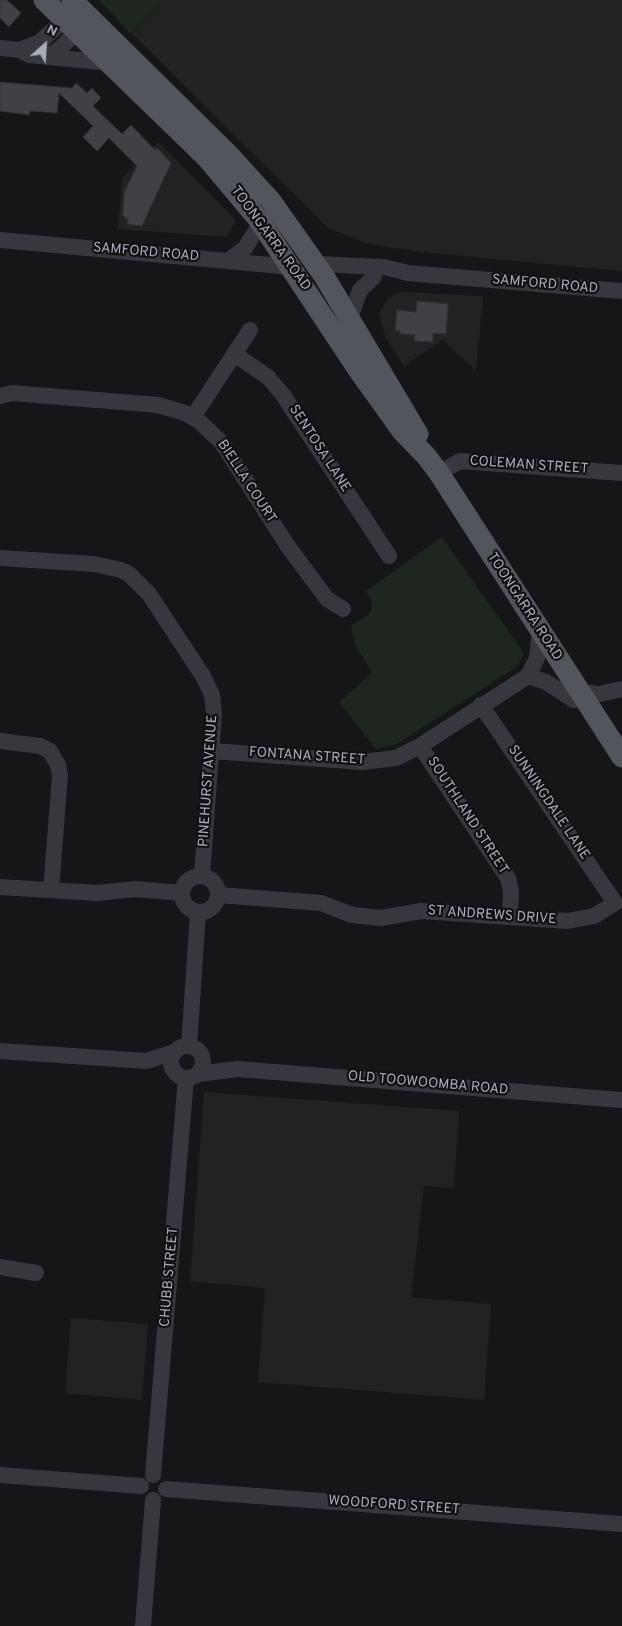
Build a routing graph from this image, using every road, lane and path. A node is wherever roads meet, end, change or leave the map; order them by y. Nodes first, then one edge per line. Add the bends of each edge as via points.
1 (44, 0) edge
2 (75, 16) edge
3 (0, 48) edge
4 (20, 50) junction
5 (45, 57) junction
6 (112, 63) junction
7 (259, 220) junction
8 (0, 240) edge
9 (228, 261) junction
10 (292, 267) junction
11 (319, 268) junction
12 (408, 274) junction
13 (374, 277) junction
14 (622, 291) edge
15 (350, 318) junction
16 (250, 330) dead end
17 (234, 354) junction
18 (0, 396) edge
19 (193, 417) junction
20 (433, 465) junction
21 (622, 473) edge
22 (389, 556) dead end
23 (0, 558) edge
24 (343, 609) dead end
25 (540, 632) junction
26 (528, 676) junction
27 (617, 690) edge
28 (582, 696) junction
29 (481, 705) junction
30 (599, 722) junction
31 (0, 741) edge
32 (420, 746) junction
33 (212, 751) junction
34 (622, 757) edge
35 (202, 875) junction
36 (0, 887) edge
37 (51, 890) junction
38 (182, 893) junction
39 (219, 895) junction
40 (615, 903) joint
41 (198, 912) junction
42 (510, 917) junction
43 (0, 1051) edge
44 (188, 1051) junction
45 (146, 1061) junction
46 (237, 1069) junction
47 (186, 1075) junction
48 (621, 1099) edge
49 (0, 1267) edge
50 (36, 1273) dead end
51 (0, 1475) edge
52 (153, 1475) junction
53 (141, 1486) junction
54 (166, 1489) junction
55 (152, 1500) junction
56 (622, 1524) edge
57 (143, 1626) edge

1 - 2 main road, TOONGARRA ROAD
2 - 4 street via 40,42
2 - 5 street via 57,51
2 - 6 main road, TOONGARRA ROAD
2 - 11 main road, TOONGARRA ROAD via 241,168 271,201
3 - 4 street
4 - 5 street
5 - 6 street
6 - 7 main road, TOONGARRA ROAD via 207,158
7 - 9 street via 245,248
7 - 10 main road, TOONGARRA ROAD
8 - 9 street, SAMFORD ROAD
9 - 10 street, SAMFORD ROAD
10 - 11 main road, SAMFORD ROAD
10 - 20 main road, TOONGARRA ROAD via 380,401
11 - 12 street, SAMFORD ROAD via 384,267
11 - 13 street, SAMFORD ROAD
11 - 15 main road, TOONGARRA ROAD
12 - 13 street, SAMFORD ROAD
12 - 14 street, SAMFORD ROAD
13 - 15 street via 360,290
15 - 20 main road, TOONGARRA ROAD via 413,422
16 - 17 street
17 - 19 street
17 - 22 street, SENTOSA LANE via 268,377 284,395
18 - 19 street, BIELLA COURT via 12,393 158,405
19 - 24 street, BIELLA COURT via 222,443 327,599
20 - 21 street, COLEMAN STREET via 460,461
20 - 25 main road, TOONGARRA ROAD
23 - 33 street, PINEHURST AVENUE via 103,566 121,570 137,580 208,685 214,704
25 - 26 street via 536,658
25 - 28 main road, TOONGARRA ROAD
26 - 28 street via 546,682 574,700
26 - 29 street, FONTANA STREET
27 - 28 street
27 - 30 street via 605,703
28 - 30 main road, TOONGARRA ROAD
29 - 32 street, FONTANA STREET
29 - 40 street, SUNNINGDALE LANE
30 - 34 main road, TOONGARRA ROAD
31 - 37 street via 40,746 57,760 60,775
32 - 33 street, FONTANA STREET via 396,758 377,762
32 - 42 street, SOUTHLAND STREET via 508,878
33 - 35 street, PINEHURST AVENUE
35 - 38 street via 190,878
35 - 39 street via 216,884
36 - 37 street
37 - 38 street via 96,893 134,889
38 - 41 street via 184,903
39 - 41 street via 214,906
39 - 42 street, ST ANDREWS DRIVE via 321,903 352,915 374,918 420,911
40 - 42 street, ST ANDREWS DRIVE via 594,916 580,920
41 - 44 street
43 - 45 street, OLD TOOWOOMBA ROAD
44 - 45 street, OLD TOOWOOMBA ROAD
44 - 46 street, OLD TOOWOOMBA ROAD
44 - 47 street via 171,1062
44 - 47 street via 203,1065
45 - 47 street, OLD TOOWOOMBA ROAD
46 - 47 street, OLD TOOWOOMBA ROAD
46 - 48 street, OLD TOOWOOMBA ROAD
47 - 52 street, CHUBB STREET
49 - 50 street
51 - 53 street
52 - 53 street via 146,1478
52 - 54 street via 164,1481
53 - 55 street via 144,1495
54 - 55 street via 162,1496
54 - 56 street, WOODFORD STREET
55 - 57 street

